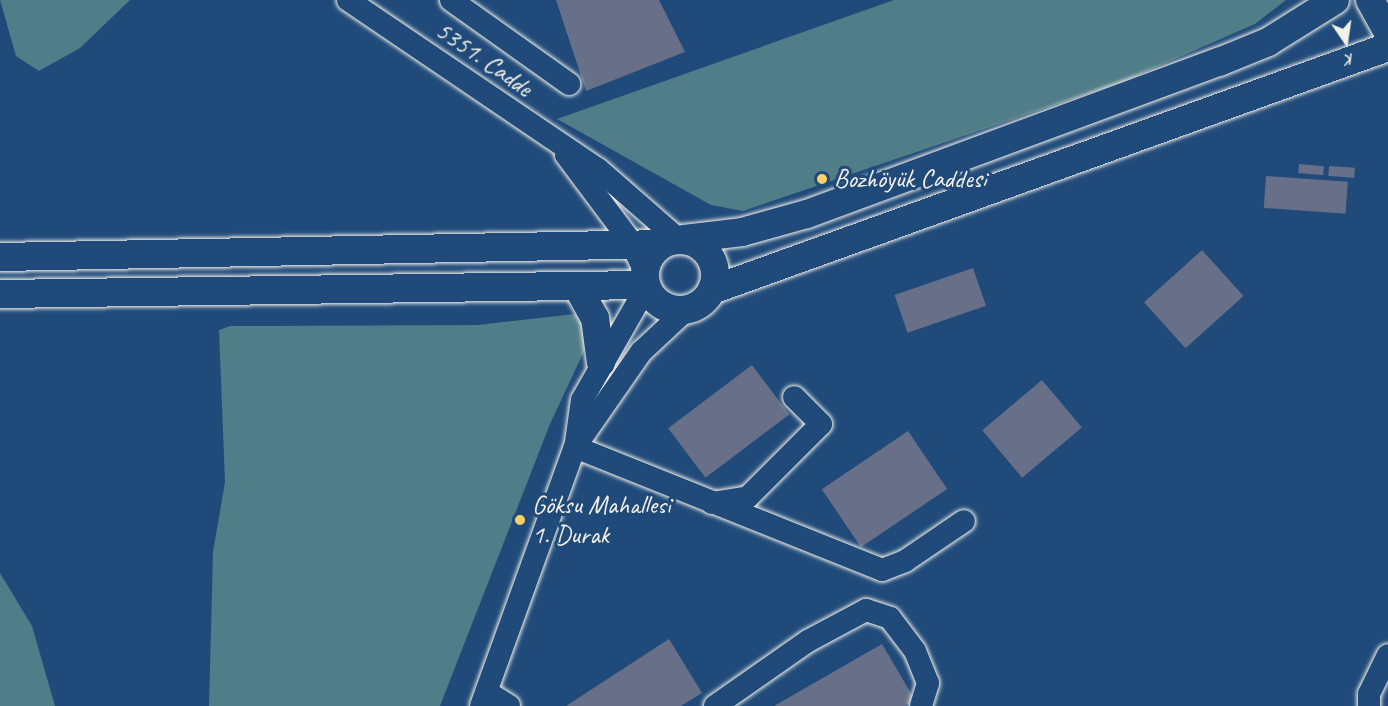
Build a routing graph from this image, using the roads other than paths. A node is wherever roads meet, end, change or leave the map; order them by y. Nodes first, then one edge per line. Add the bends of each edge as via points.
1 (348, 0) edge
2 (451, 0) edge
3 (1335, 0) edge
4 (1370, 0) edge
5 (1388, 32) edge
6 (1388, 47) edge
7 (569, 84) dead end
8 (557, 145) junction
9 (605, 206) junction
10 (675, 241) junction
11 (584, 242) junction
12 (631, 242) junction
13 (0, 257) edge
14 (645, 281) junction
15 (578, 286) junction
16 (712, 290) junction
17 (0, 294) edge
18 (686, 310) junction
19 (601, 363) junction
20 (794, 397) dead end
21 (575, 447) junction
22 (711, 503) junction
23 (964, 521) dead end
24 (1388, 655) edge
25 (484, 699) edge
26 (509, 706) edge
27 (714, 706) edge
28 (921, 706) edge
29 (1369, 706) edge

1 - 8 street, 5351. Cadde
2 - 7 street
3 - 10 main road via 1268,42 1208,67 807,214 742,232
4 - 5 main road
6 - 16 main road
8 - 9 street, 5351. Cadde
8 - 10 street, 5351. Cadde via 598,169
9 - 11 street via 606,230
9 - 12 street, 5351. Cadde
10 - 12 main road
10 - 14 main road
10 - 16 main road via 711,257
11 - 12 main road
11 - 13 main road
12 - 14 street, 5351. Cadde
14 - 15 main road
14 - 18 main road via 662,306
14 - 19 street
15 - 17 main road
15 - 19 main road via 596,318
16 - 18 main road
18 - 21 street via 640,352
19 - 21 street via 582,400
20 - 22 street via 821,424 748,497
21 - 22 street
21 - 25 street
22 - 23 street via 882,570 905,561
24 - 29 street via 1369,694
25 - 26 street
27 - 28 street via 808,641 866,609 890,618 915,651 928,683

